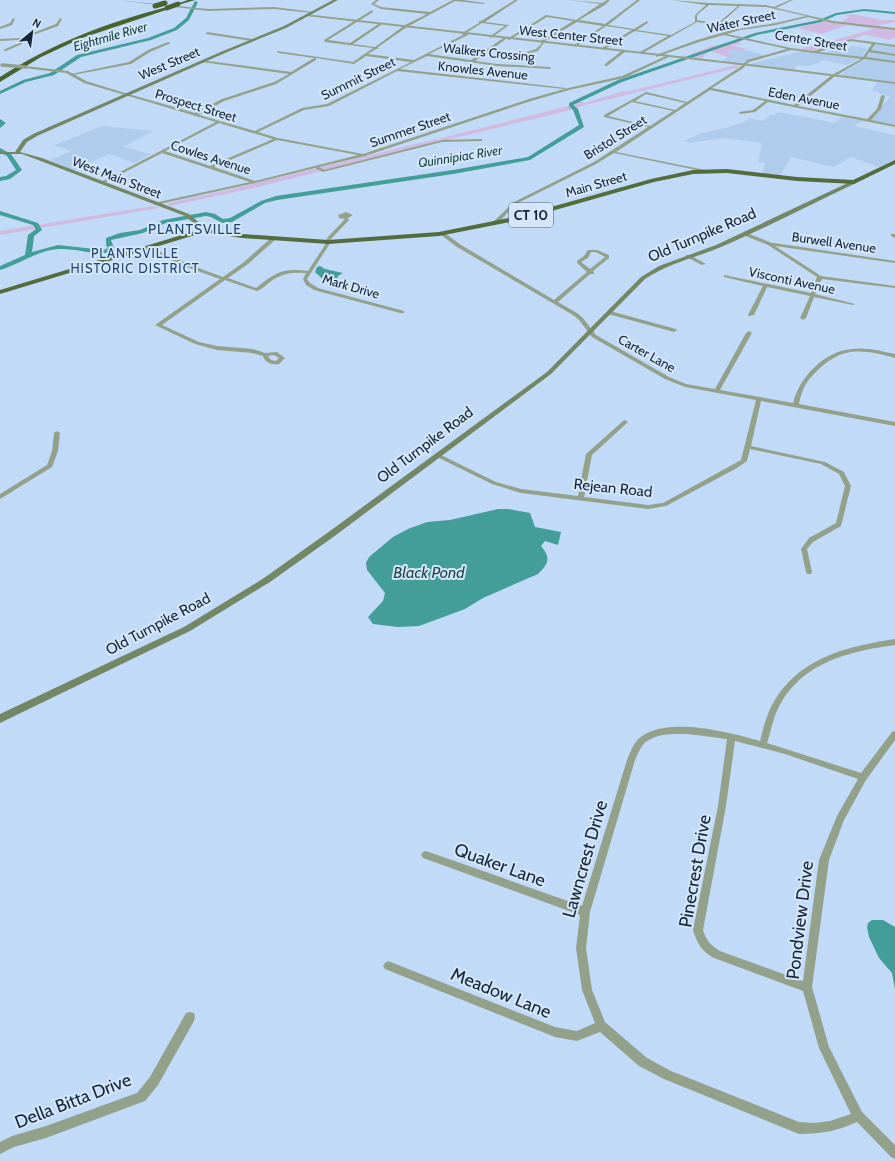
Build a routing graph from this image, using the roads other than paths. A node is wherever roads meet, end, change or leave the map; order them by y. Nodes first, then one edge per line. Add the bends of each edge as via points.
1 (119, 0) edge
2 (193, 0) edge
3 (336, 0) edge
4 (378, 0) edge
5 (455, 0) edge
6 (516, 0) edge
7 (570, 0) edge
8 (609, 0) edge
9 (639, 0) edge
10 (672, 0) edge
11 (792, 0) edge
12 (177, 2) edge
13 (484, 3) dead end
14 (604, 4) junction
15 (708, 4) junction
16 (166, 5) junction
17 (740, 6) junction
18 (774, 7) junction
19 (372, 11) dead end
20 (312, 12) junction
21 (430, 13) junction
22 (306, 15) junction
23 (808, 17) junction
24 (14, 19) dead end
25 (61, 19) dead end
26 (111, 19) dead end
27 (356, 21) junction
28 (577, 21) junction
29 (697, 21) junction
30 (480, 22) junction
31 (647, 22) dead end
32 (380, 24) junction
33 (606, 25) junction
34 (716, 26) junction
35 (406, 27) junction
36 (0, 28) edge
37 (740, 29) junction
38 (895, 29) edge
39 (635, 30) junction
40 (207, 33) dead end
41 (465, 34) junction
42 (725, 34) junction
43 (490, 36) junction
44 (672, 36) junction
45 (507, 38) junction
46 (20, 39) junction
47 (0, 40) edge
48 (252, 40) junction
49 (543, 42) junction
50 (169, 43) dead end
51 (874, 43) junction
52 (351, 44) junction
53 (575, 46) junction
54 (895, 46) edge
55 (377, 48) junction
56 (603, 49) junction
57 (791, 49) junction
58 (5, 50) dead end
59 (624, 51) junction
60 (868, 51) junction
61 (278, 52) dead end
62 (814, 52) junction
63 (528, 53) dead end
64 (641, 53) junction
65 (366, 55) junction
66 (427, 55) junction
67 (895, 55) edge
68 (657, 56) junction
69 (667, 57) junction
70 (315, 59) junction
71 (862, 59) junction
72 (15, 60) dead end
73 (202, 61) junction
74 (414, 62) junction
75 (471, 62) junction
76 (895, 62) edge
77 (744, 64) junction
78 (606, 65) dead end
79 (1, 66) edge
80 (550, 68) dead end
81 (397, 70) junction
82 (292, 73) junction
83 (74, 74) junction
84 (834, 76) junction
85 (0, 80) edge
86 (895, 83) edge
87 (568, 89) junction
88 (710, 89) junction
89 (126, 94) junction
90 (883, 96) dead end
91 (767, 100) junction
92 (632, 101) junction
93 (688, 103) junction
94 (795, 106) junction
95 (676, 111) junction
96 (740, 113) dead end
97 (195, 115) junction
98 (868, 121) junction
99 (218, 122) junction
100 (895, 126) edge
101 (651, 127) junction
102 (254, 133) junction
103 (426, 135) junction
104 (277, 140) junction
105 (481, 140) dead end
106 (442, 141) junction
107 (161, 151) junction
108 (614, 152) junction
109 (1, 153) edge
110 (16, 153) junction
111 (364, 155) junction
112 (895, 162) edge
113 (211, 167) junction
114 (316, 167) junction
115 (705, 171) junction
116 (255, 182) junction
117 (854, 182) junction
118 (101, 183) junction
119 (155, 204) junction
120 (346, 217) dead end
121 (495, 223) junction
122 (205, 230) junction
123 (442, 234) junction
124 (745, 234) junction
125 (273, 239) junction
126 (328, 242) junction
127 (770, 244) junction
128 (147, 248) junction
129 (688, 256) junction
130 (895, 262) edge
131 (704, 264) dead end
132 (309, 272) junction
133 (592, 273) junction
134 (726, 276) dead end
135 (820, 277) junction
136 (224, 278) junction
137 (765, 286) junction
138 (895, 287) edge
139 (0, 292) edge
140 (812, 296) junction
141 (556, 302) junction
142 (853, 304) dead end
143 (402, 312) dead end
144 (610, 313) junction
145 (751, 315) dead end
146 (803, 318) dead end
147 (674, 330) dead end
148 (590, 332) junction
149 (749, 333) dead end
150 (265, 354) dead end
151 (895, 356) edge
152 (717, 391) junction
153 (759, 398) junction
154 (796, 405) junction
155 (625, 422) dead end
156 (895, 424) edge
157 (57, 433) dead end
158 (748, 447) junction
159 (437, 455) junction
160 (0, 497) edge
161 (580, 498) junction
162 (809, 572) dead end
163 (895, 642) edge
164 (0, 719) edge
165 (895, 734) edge
166 (731, 737) junction
167 (763, 744) junction
168 (863, 777) junction
169 (426, 855) dead end
170 (585, 912) junction
171 (388, 966) dead end
172 (807, 988) junction
173 (190, 1017) dead end
174 (601, 1026) junction
175 (858, 1116) junction
176 (0, 1148) edge
177 (895, 1153) edge

1 - 20 street via 196,9 278,8
2 - 12 highway
3 - 20 main road, West Street
4 - 21 street via 373,5
5 - 13 street
5 - 21 street
6 - 30 street, Summit Street
7 - 14 street
8 - 14 street
9 - 33 street
10 - 15 street
11 - 18 street
12 - 16 highway, bridge
14 - 28 street
15 - 17 street
15 - 29 street via 696,15
16 - 26 highway, bridge
16 - 85 highway via 77,38 36,57
17 - 18 street
17 - 34 street
18 - 23 street
19 - 27 street
20 - 22 main road, West Street
21 - 35 street
22 - 27 street, West Center Street
22 - 48 main road, West Street via 285,27
23 - 37 street, Water Street
23 - 38 street
24 - 36 street via 11,24
25 - 46 street via 57,25
27 - 32 street, West Center Street
27 - 52 street via 325,41
28 - 33 street
28 - 45 street via 547,16
28 - 49 street
29 - 34 street
29 - 44 street
30 - 41 street, Summit Street
30 - 43 street via 508,25
31 - 39 street
32 - 35 street, West Center Street
32 - 52 street
33 - 39 street
33 - 53 street
34 - 37 street
35 - 41 street, West Center Street
35 - 55 street
37 - 42 street, Water Street
39 - 44 street
39 - 56 street
40 - 48 street
41 - 43 street, West Center Street
41 - 66 street, Summit Street
42 - 57 street, Center Street
42 - 68 street, Water Street
43 - 45 street, West Center Street
44 - 64 street
45 - 49 street, West Center Street
45 - 75 street
46 - 47 street
46 - 58 street via 21,44
48 - 73 main road, West Street
49 - 53 street, West Center Street
49 - 63 street via 537,50
50 - 83 street via 149,51 130,63
51 - 54 street
51 - 60 street
51 - 62 street via 850,40
52 - 55 street
53 - 56 street, West Center Street
55 - 65 street
56 - 59 street, West Center Street
57 - 62 street, Center Street
57 - 77 street, Bristol Street
59 - 64 street, West Center Street
59 - 78 street
60 - 67 street
60 - 71 street
61 - 70 street
62 - 71 street, Center Street
64 - 68 street, West Center Street
65 - 70 street via 354,63
65 - 74 street
66 - 74 street, Summit Street
66 - 75 street, Walkers Crossing
68 - 69 street, West Center Street
69 - 77 street, West Center Street
69 - 87 street, Summer Street via 623,77
70 - 82 street
71 - 76 street, Center Street
71 - 84 street
72 - 79 highway
73 - 82 street
73 - 89 main road, West Street
74 - 81 street, Summit Street
75 - 80 street, Walkers Crossing
77 - 84 street, West Center Street
77 - 88 street, Bristol Street
79 - 83 street, Prospect Street, bridge via 54,69
81 - 87 street, Knowles Avenue
81 - 102 street, Summit Street via 328,105 304,110
82 - 97 street via 275,83 223,100
83 - 89 street, Prospect Street via 89,83
84 - 86 street, West Center Street
84 - 94 street
87 - 103 street, Summer Street via 514,104
88 - 91 street, Eden Avenue
88 - 93 street, Bristol Street
89 - 97 street, Prospect Street
89 - 110 main road, West Street via 31,137
90 - 98 street via 878,109
91 - 94 street, Eden Avenue
91 - 96 street via 754,111
92 - 93 street via 646,93
92 - 95 street
92 - 101 street via 605,116
93 - 95 street, Bristol Street
94 - 98 street, Eden Avenue
95 - 101 street, Bristol Street
97 - 99 street, Prospect Street
98 - 100 street, Eden Avenue
99 - 102 street, Prospect Street
99 - 107 street
101 - 108 street, Bristol Street
102 - 104 street, Prospect Street
103 - 106 street
103 - 111 street, Summer Street
104 - 111 street, Prospect Street
104 - 113 street
105 - 106 street
106 - 114 street via 323,171
107 - 113 street, Cowles Avenue
107 - 118 street
108 - 115 street
108 - 121 street, Bristol Street via 515,203
109 - 110 main road, West Main Street
110 - 118 main road, West Main Street via 33,156
111 - 114 street, Summer Street
112 - 117 highway, Main Street / CT 10
113 - 116 street, Cowles Avenue
114 - 116 street, Summer Street
115 - 117 highway, Main Street / CT 10
115 - 121 highway, Main Street / CT 10 via 652,180
116 - 119 street, Summer Street
117 - 124 main road, Old Turnpike Road
118 - 119 main road, West Main Street
119 - 122 main road, West Main Street via 191,218
120 - 126 street
121 - 123 highway, Main Street / CT 10
122 - 125 highway, Main Street / CT 10
122 - 128 highway, CT 10
123 - 126 highway, Main Street / CT 10
123 - 141 street, Carter Lane
124 - 127 street
124 - 129 main road, Old Turnpike Road via 717,247
125 - 126 highway, Main Street / CT 10
125 - 136 street
126 - 132 street
127 - 130 street, Burwell Avenue
127 - 135 street
128 - 136 street
128 - 139 highway, CT 10
129 - 131 street
129 - 144 main road, Old Turnpike Road via 655,269
132 - 136 street via 282,271 256,290
132 - 143 street, Mark Drive via 305,278 308,284 316,289
133 - 133 street via 608,258 607,256 590,251 579,261
133 - 141 street
134 - 137 street, Visconti Avenue
135 - 138 street
135 - 140 street
136 - 150 street via 158,325 196,343
137 - 140 street, Visconti Avenue
137 - 145 street
140 - 142 street, Visconti Avenue
140 - 146 street
141 - 148 street, Carter Lane via 581,319
144 - 147 street
144 - 148 main road, Old Turnpike Road
148 - 152 street, Carter Lane via 667,378 685,385
148 - 159 main road, Old Turnpike Road via 549,373
149 - 152 street
151 - 154 street via 846,351 830,357 800,389
152 - 153 street, Carter Lane
153 - 154 street, Carter Lane
153 - 158 street, Rejean Road
154 - 156 street, Carter Lane
155 - 161 street via 589,454
157 - 160 street via 50,466
158 - 161 street, Rejean Road via 744,461 664,505 648,507
158 - 162 street via 823,463 842,473 848,486 840,524 810,540 804,549
159 - 161 street, Rejean Road via 494,483 521,491
159 - 164 main road, Old Turnpike Road via 267,580 187,629
163 - 167 street via 837,654 810,667 792,681 778,700 769,718
165 - 168 street, Pondview Drive
166 - 167 street, Lawncrest Drive
166 - 170 street, Lawncrest Drive via 701,731 666,731 645,739 637,748 631,760
166 - 172 street, Pinecrest Drive via 722,806 698,930 700,939 705,948 717,956
167 - 168 street, Lawncrest Drive
168 - 172 street, Pondview Drive via 840,819 824,860
169 - 170 street, Quaker Lane
170 - 174 street, Lawncrest Drive via 580,948 587,990
171 - 174 street, Meadow Lane via 555,1032 577,1036
172 - 175 street, Pondview Drive via 824,1048
173 - 176 street, Della Bitta Drive via 154,1082 141,1097
174 - 175 street, Lawncrest Drive via 644,1062 668,1075 799,1128 820,1129 841,1124
175 - 177 street, Pondview Drive

